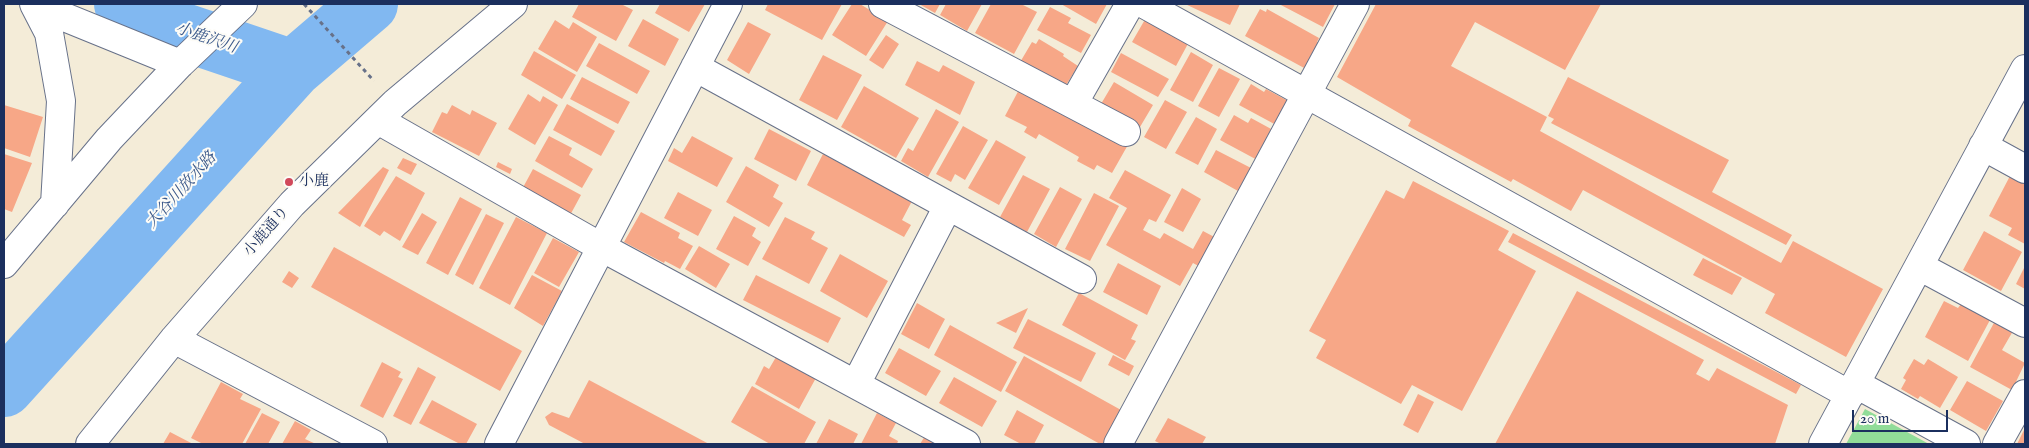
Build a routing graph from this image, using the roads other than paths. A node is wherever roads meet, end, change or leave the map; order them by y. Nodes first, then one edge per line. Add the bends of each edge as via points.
1 (35, 4) edge
2 (243, 4) edge
3 (513, 4) edge
4 (728, 4) edge
5 (883, 4) edge
6 (1130, 4) edge
7 (1144, 4) edge
8 (1355, 4) edge
9 (180, 64) junction
10 (695, 67) junction
11 (2025, 69) edge
12 (1307, 93) junction
13 (1073, 104) junction
14 (386, 112) junction
15 (1126, 132) dead end
16 (1983, 146) junction
17 (2025, 169) edge
18 (55, 204) junction
19 (948, 206) junction
20 (601, 247) junction
21 (4, 264) edge
22 (1919, 266) junction
23 (1082, 279) dead end
24 (2025, 323) edge
25 (174, 339) junction
26 (856, 384) junction
27 (1853, 389) junction
28 (2025, 394) edge
29 (90, 444) edge
30 (373, 444) edge
31 (498, 444) edge
32 (966, 444) edge
33 (1118, 444) edge
34 (1823, 444) edge
35 (1966, 444) edge
36 (1997, 444) edge

1 - 9 street
1 - 18 street via 49,33 61,101
2 - 9 street
3 - 14 street, 小鹿通り
4 - 10 street
5 - 13 street
6 - 13 street
7 - 12 street
8 - 12 street
9 - 18 street via 108,139
10 - 19 street
10 - 20 street
11 - 16 street
12 - 27 street
12 - 33 street
13 - 15 street
14 - 20 street
14 - 25 street, 小鹿通り via 292,204
16 - 17 street
16 - 22 street
18 - 21 street
19 - 23 street
19 - 26 street
20 - 26 street
20 - 31 street
22 - 24 street
22 - 27 street
25 - 29 street, 小鹿通り
25 - 30 street
26 - 32 street
27 - 34 street
27 - 35 street
28 - 36 street

